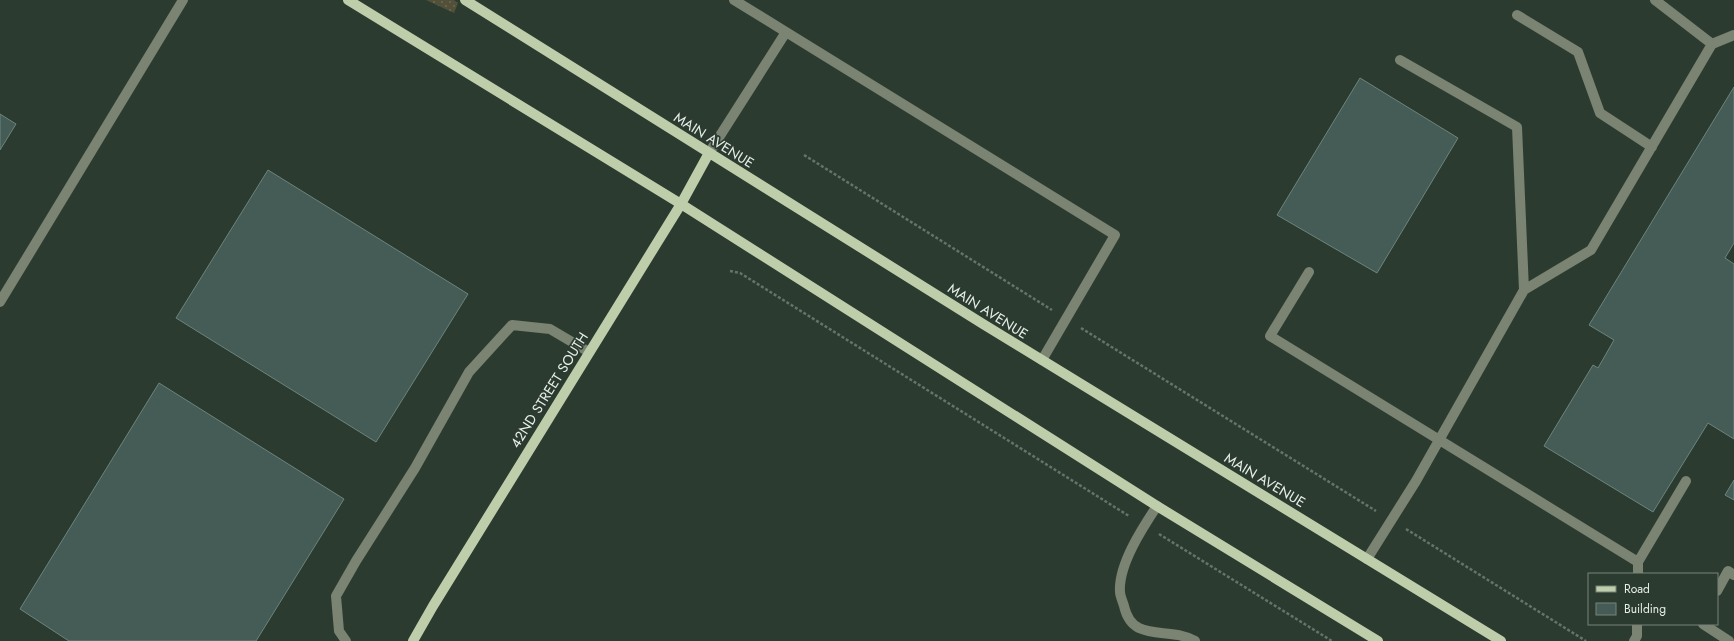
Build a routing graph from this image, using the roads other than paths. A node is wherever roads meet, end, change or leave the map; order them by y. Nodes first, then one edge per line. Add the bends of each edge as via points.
1 (183, 0) edge
2 (348, 0) edge
3 (465, 0) edge
4 (734, 0) edge
5 (1655, 0) edge
6 (1517, 15) dead end
7 (786, 32) junction
8 (1734, 35) edge
9 (1712, 44) junction
10 (1400, 60) dead end
11 (1652, 147) junction
12 (709, 153) junction
13 (681, 204) junction
14 (1309, 272) dead end
15 (1524, 290) junction
16 (0, 302) edge
17 (589, 352) junction
18 (1042, 360) junction
19 (1440, 440) junction
20 (1686, 482) dead end
21 (1157, 506) junction
22 (1367, 559) junction
23 (1638, 562) junction
24 (1638, 573) edge
25 (1734, 575) edge
26 (1718, 589) edge
27 (1637, 625) edge
28 (1705, 625) edge
29 (346, 641) edge
30 (413, 641) edge
31 (1195, 641) edge
32 (1378, 641) edge
33 (1501, 641) edge
34 (1634, 641) edge
35 (1729, 641) edge

1 - 16 lane
2 - 13 main road
3 - 12 main road, MAIN AVENUE
4 - 7 lane
5 - 9 lane
6 - 11 lane via 1578,52 1600,113
7 - 12 lane
7 - 18 lane via 1114,235
8 - 9 lane
9 - 11 lane
10 - 15 lane via 1517,127
11 - 15 lane via 1591,250
12 - 13 main road, 42ND STREET SOUTH
12 - 18 main road, MAIN AVENUE
13 - 17 main road, 42ND STREET SOUTH
13 - 21 main road
14 - 19 lane via 1270,336
15 - 19 lane
17 - 29 lane via 550,329 512,325 469,372 415,468 336,596 339,631
17 - 30 main road, 42ND STREET SOUTH
18 - 22 main road, MAIN AVENUE
19 - 22 lane
19 - 23 lane
20 - 23 lane
21 - 31 lane via 1128,559 1122,577 1120,591 1125,611 1130,622 1137,628 1176,634
21 - 32 main road
22 - 33 main road, MAIN AVENUE
23 - 24 lane
25 - 26 lane via 1728,571
27 - 34 lane via 1637,636
28 - 35 lane

